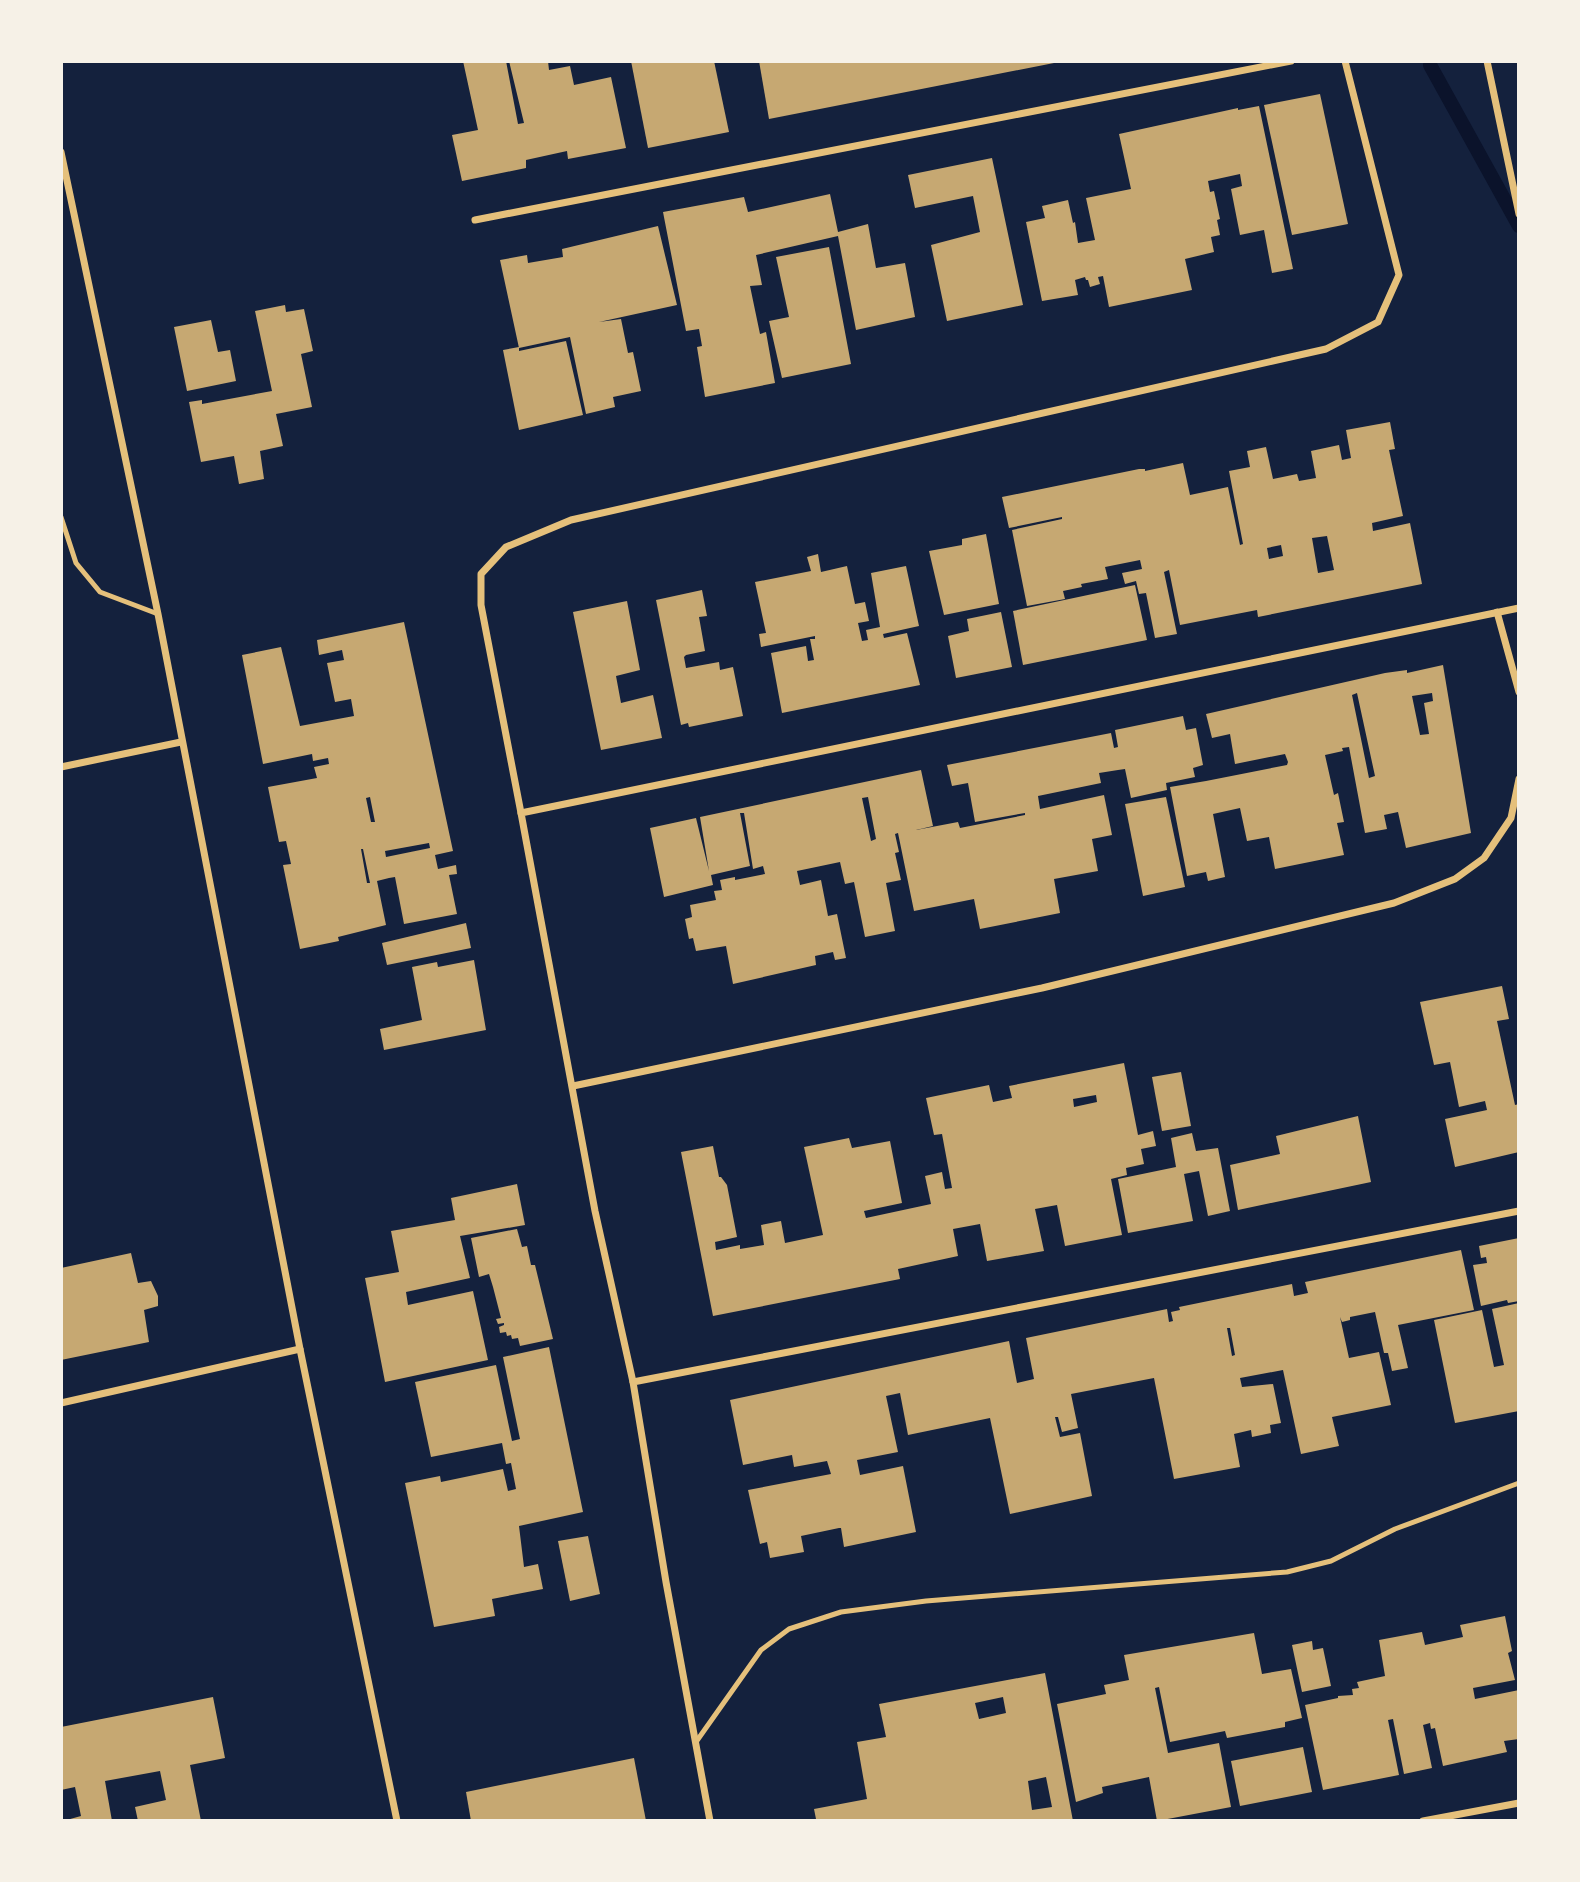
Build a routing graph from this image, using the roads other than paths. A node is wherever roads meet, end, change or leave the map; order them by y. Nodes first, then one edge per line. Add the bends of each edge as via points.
1 (1291, 61) edge
2 (1345, 61) edge
3 (1487, 61) edge
4 (61, 152) edge
5 (1519, 214) edge
6 (475, 220) dead end
7 (61, 517) edge
8 (1519, 608) edge
9 (1497, 612) junction
10 (158, 614) junction
11 (1519, 692) edge
12 (181, 742) junction
13 (61, 767) edge
14 (1519, 779) edge
15 (521, 813) junction
16 (573, 1086) junction
17 (1519, 1211) edge
18 (300, 1349) junction
19 (633, 1382) junction
20 (61, 1403) edge
21 (1519, 1483) edge
22 (696, 1742) junction
23 (1519, 1803) edge
24 (397, 1821) edge
25 (710, 1821) edge
26 (1423, 1821) edge

1 - 6 street
2 - 15 street via 1399,275 1378,322 1326,349 571,520 506,547 481,575 481,605
3 - 5 street
4 - 10 street
7 - 10 lane via 76,563 100,592
8 - 9 street
9 - 11 street
9 - 15 street
10 - 12 street
12 - 13 street
12 - 18 street
14 - 16 street via 1511,818 1484,858 1455,879 1394,903 1042,988
15 - 16 street
16 - 19 street
17 - 19 street
18 - 20 street
18 - 24 street
19 - 22 street
21 - 22 lane via 1395,1529 1331,1561 1287,1572 841,1612 789,1629 761,1650
22 - 25 street
23 - 26 street

